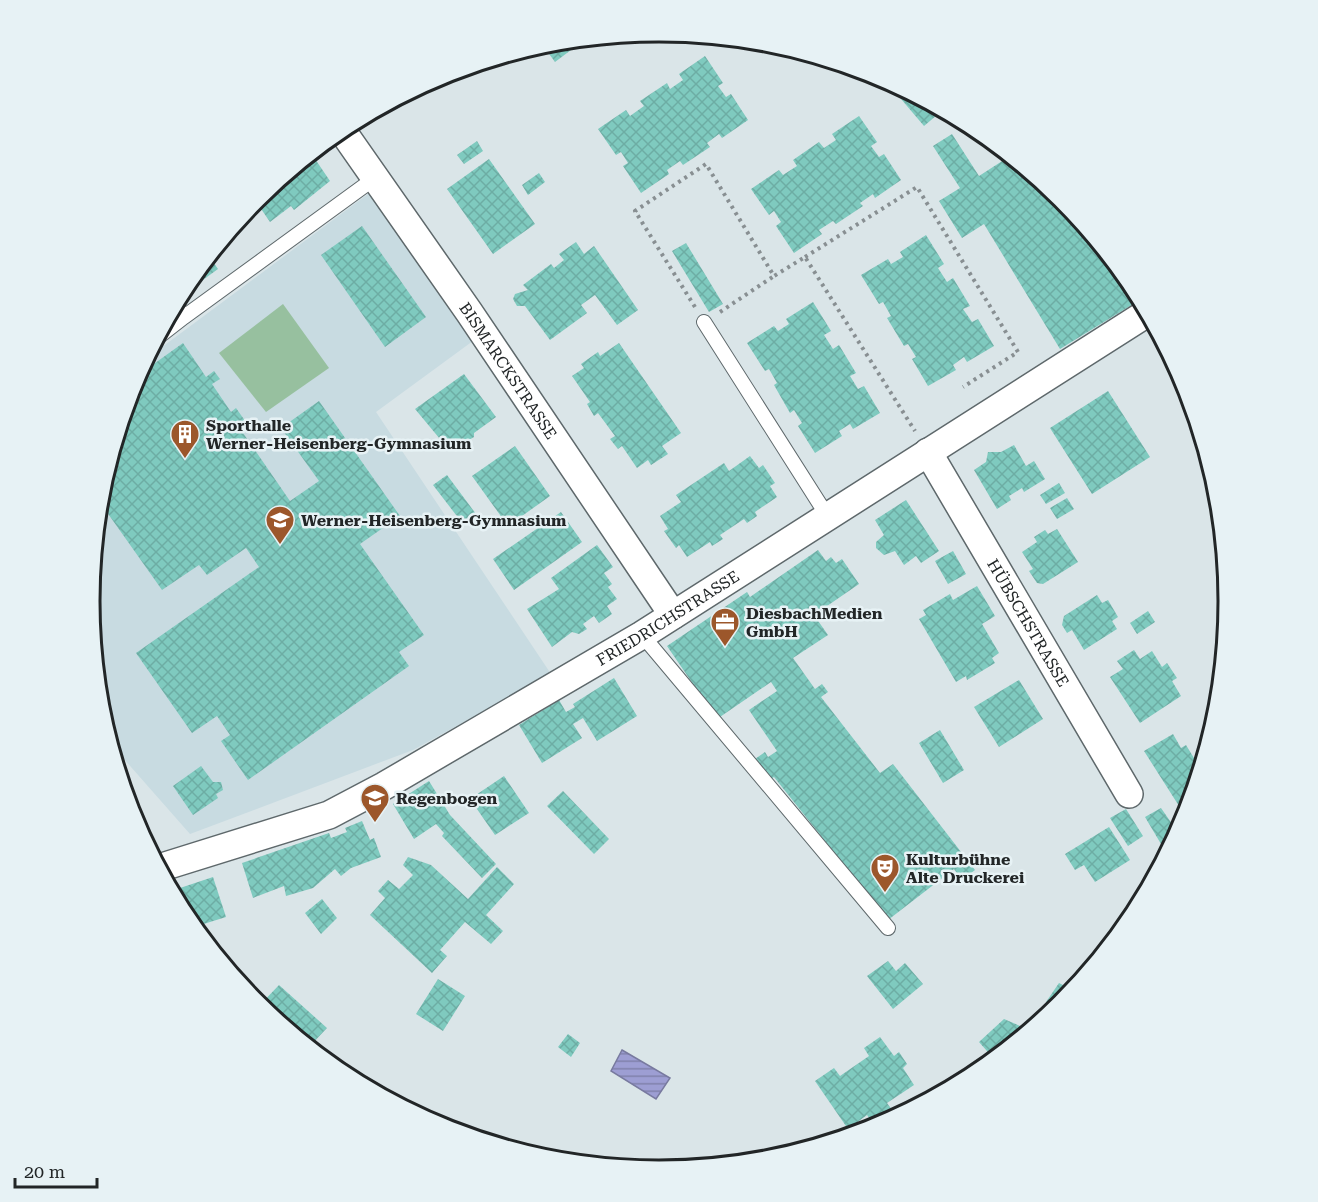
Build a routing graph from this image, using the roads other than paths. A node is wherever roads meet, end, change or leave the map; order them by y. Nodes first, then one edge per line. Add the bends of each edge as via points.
1 (347, 137) edge
2 (375, 178) junction
3 (181, 312) edge
4 (184, 317) junction
5 (1140, 318) edge
6 (704, 322) road end
7 (172, 326) edge
8 (928, 452) junction
9 (828, 517) junction
10 (673, 615) junction
11 (642, 635) junction
12 (1129, 794) dead end
13 (167, 865) edge
14 (888, 928) dead end

1 - 2 street, BISMARCKSTRASSE
2 - 4 lane
2 - 10 street, BISMARCKSTRASSE
3 - 4 lane
4 - 7 lane
5 - 8 street, FRIEDRICHSTRASSE
6 - 9 lane
8 - 9 street, FRIEDRICHSTRASSE
8 - 12 street, HÜBSCHSTRASSE
9 - 10 street, FRIEDRICHSTRASSE
10 - 11 street, FRIEDRICHSTRASSE
11 - 13 street, FRIEDRICHSTRASSE via 329,814
11 - 14 lane

